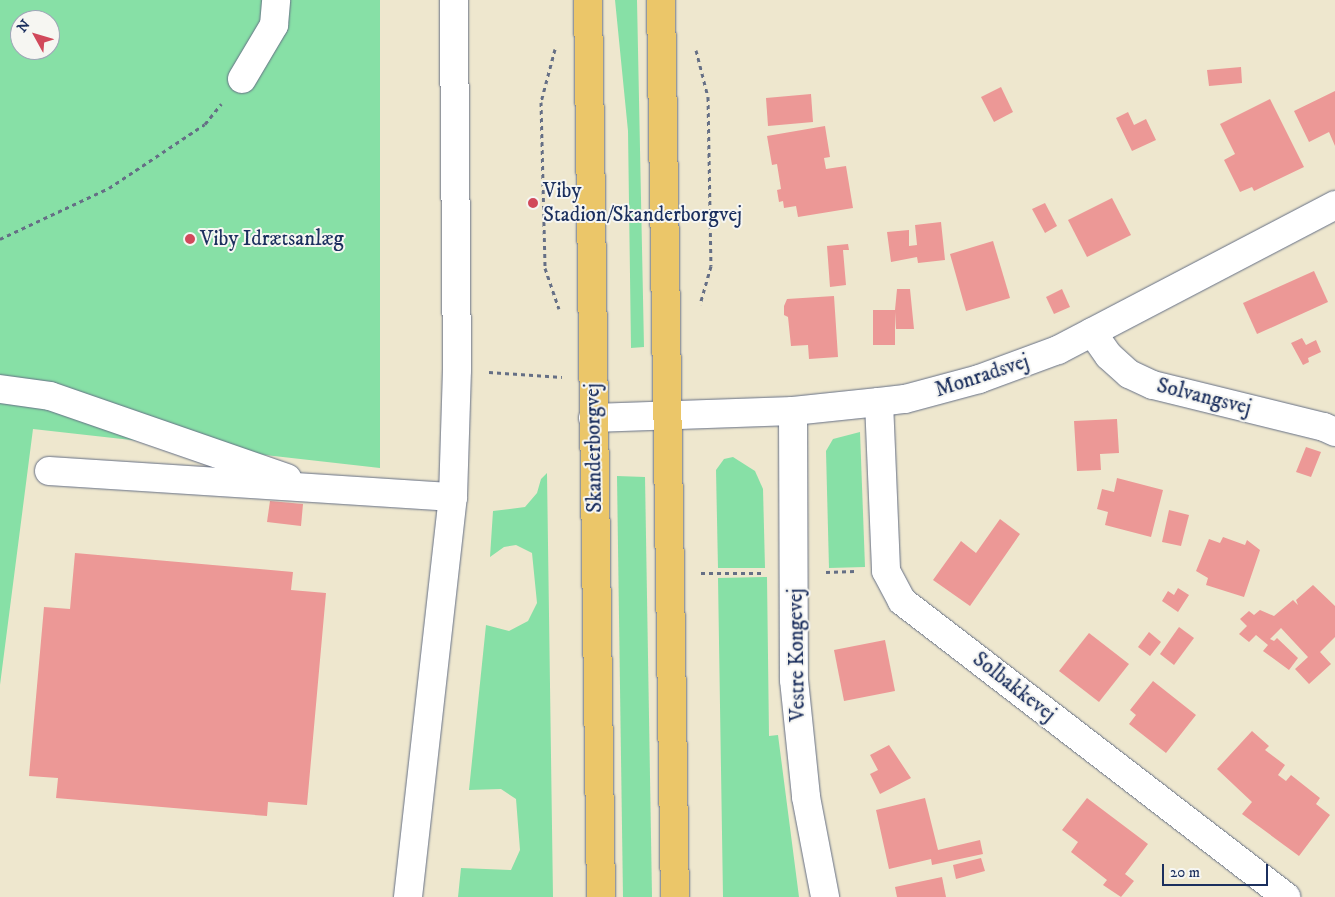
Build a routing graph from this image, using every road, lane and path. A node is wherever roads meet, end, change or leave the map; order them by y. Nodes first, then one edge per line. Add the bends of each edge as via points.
1 (276, 0) edge
2 (454, 0) edge
3 (588, 0) edge
4 (661, 0) edge
5 (555, 46) dead end
6 (242, 79) joint
7 (1335, 205) edge
8 (0, 239) edge
9 (560, 313) dead end
10 (1092, 332) junction
11 (502, 373) dead end
12 (541, 376) dead end
13 (0, 389) edge
14 (879, 402) junction
15 (793, 411) junction
16 (668, 417) junction
17 (593, 418) junction
18 (1335, 432) edge
19 (49, 471) dead end
20 (317, 489) junction
21 (453, 497) junction
22 (408, 897) edge
23 (601, 897) edge
24 (675, 897) edge
25 (825, 897) edge
26 (1286, 897) edge

1 - 6 street via 274,26
2 - 21 street via 457,370
3 - 17 main road, Skanderborgvej
4 - 16 main road
5 - 9 path via 541,102 545,268
6 - 8 path via 205,124 109,188
7 - 10 street, Monradsvej
10 - 14 street, Monradsvej via 1058,350 979,379 905,399
10 - 18 street, Solvangsvej via 1109,356 1129,374 1153,385
11 - 12 path
13 - 20 street via 50,396
14 - 15 street, Monradsvej
14 - 26 street, Solbakkevej via 886,571 902,601
15 - 16 street, Monradsvej
15 - 25 street, Vestre Kongevej via 794,680 806,797
16 - 17 street, Monradsvej
16 - 24 main road
17 - 23 main road, Skanderborgvej
19 - 20 street
20 - 21 street
21 - 22 street

